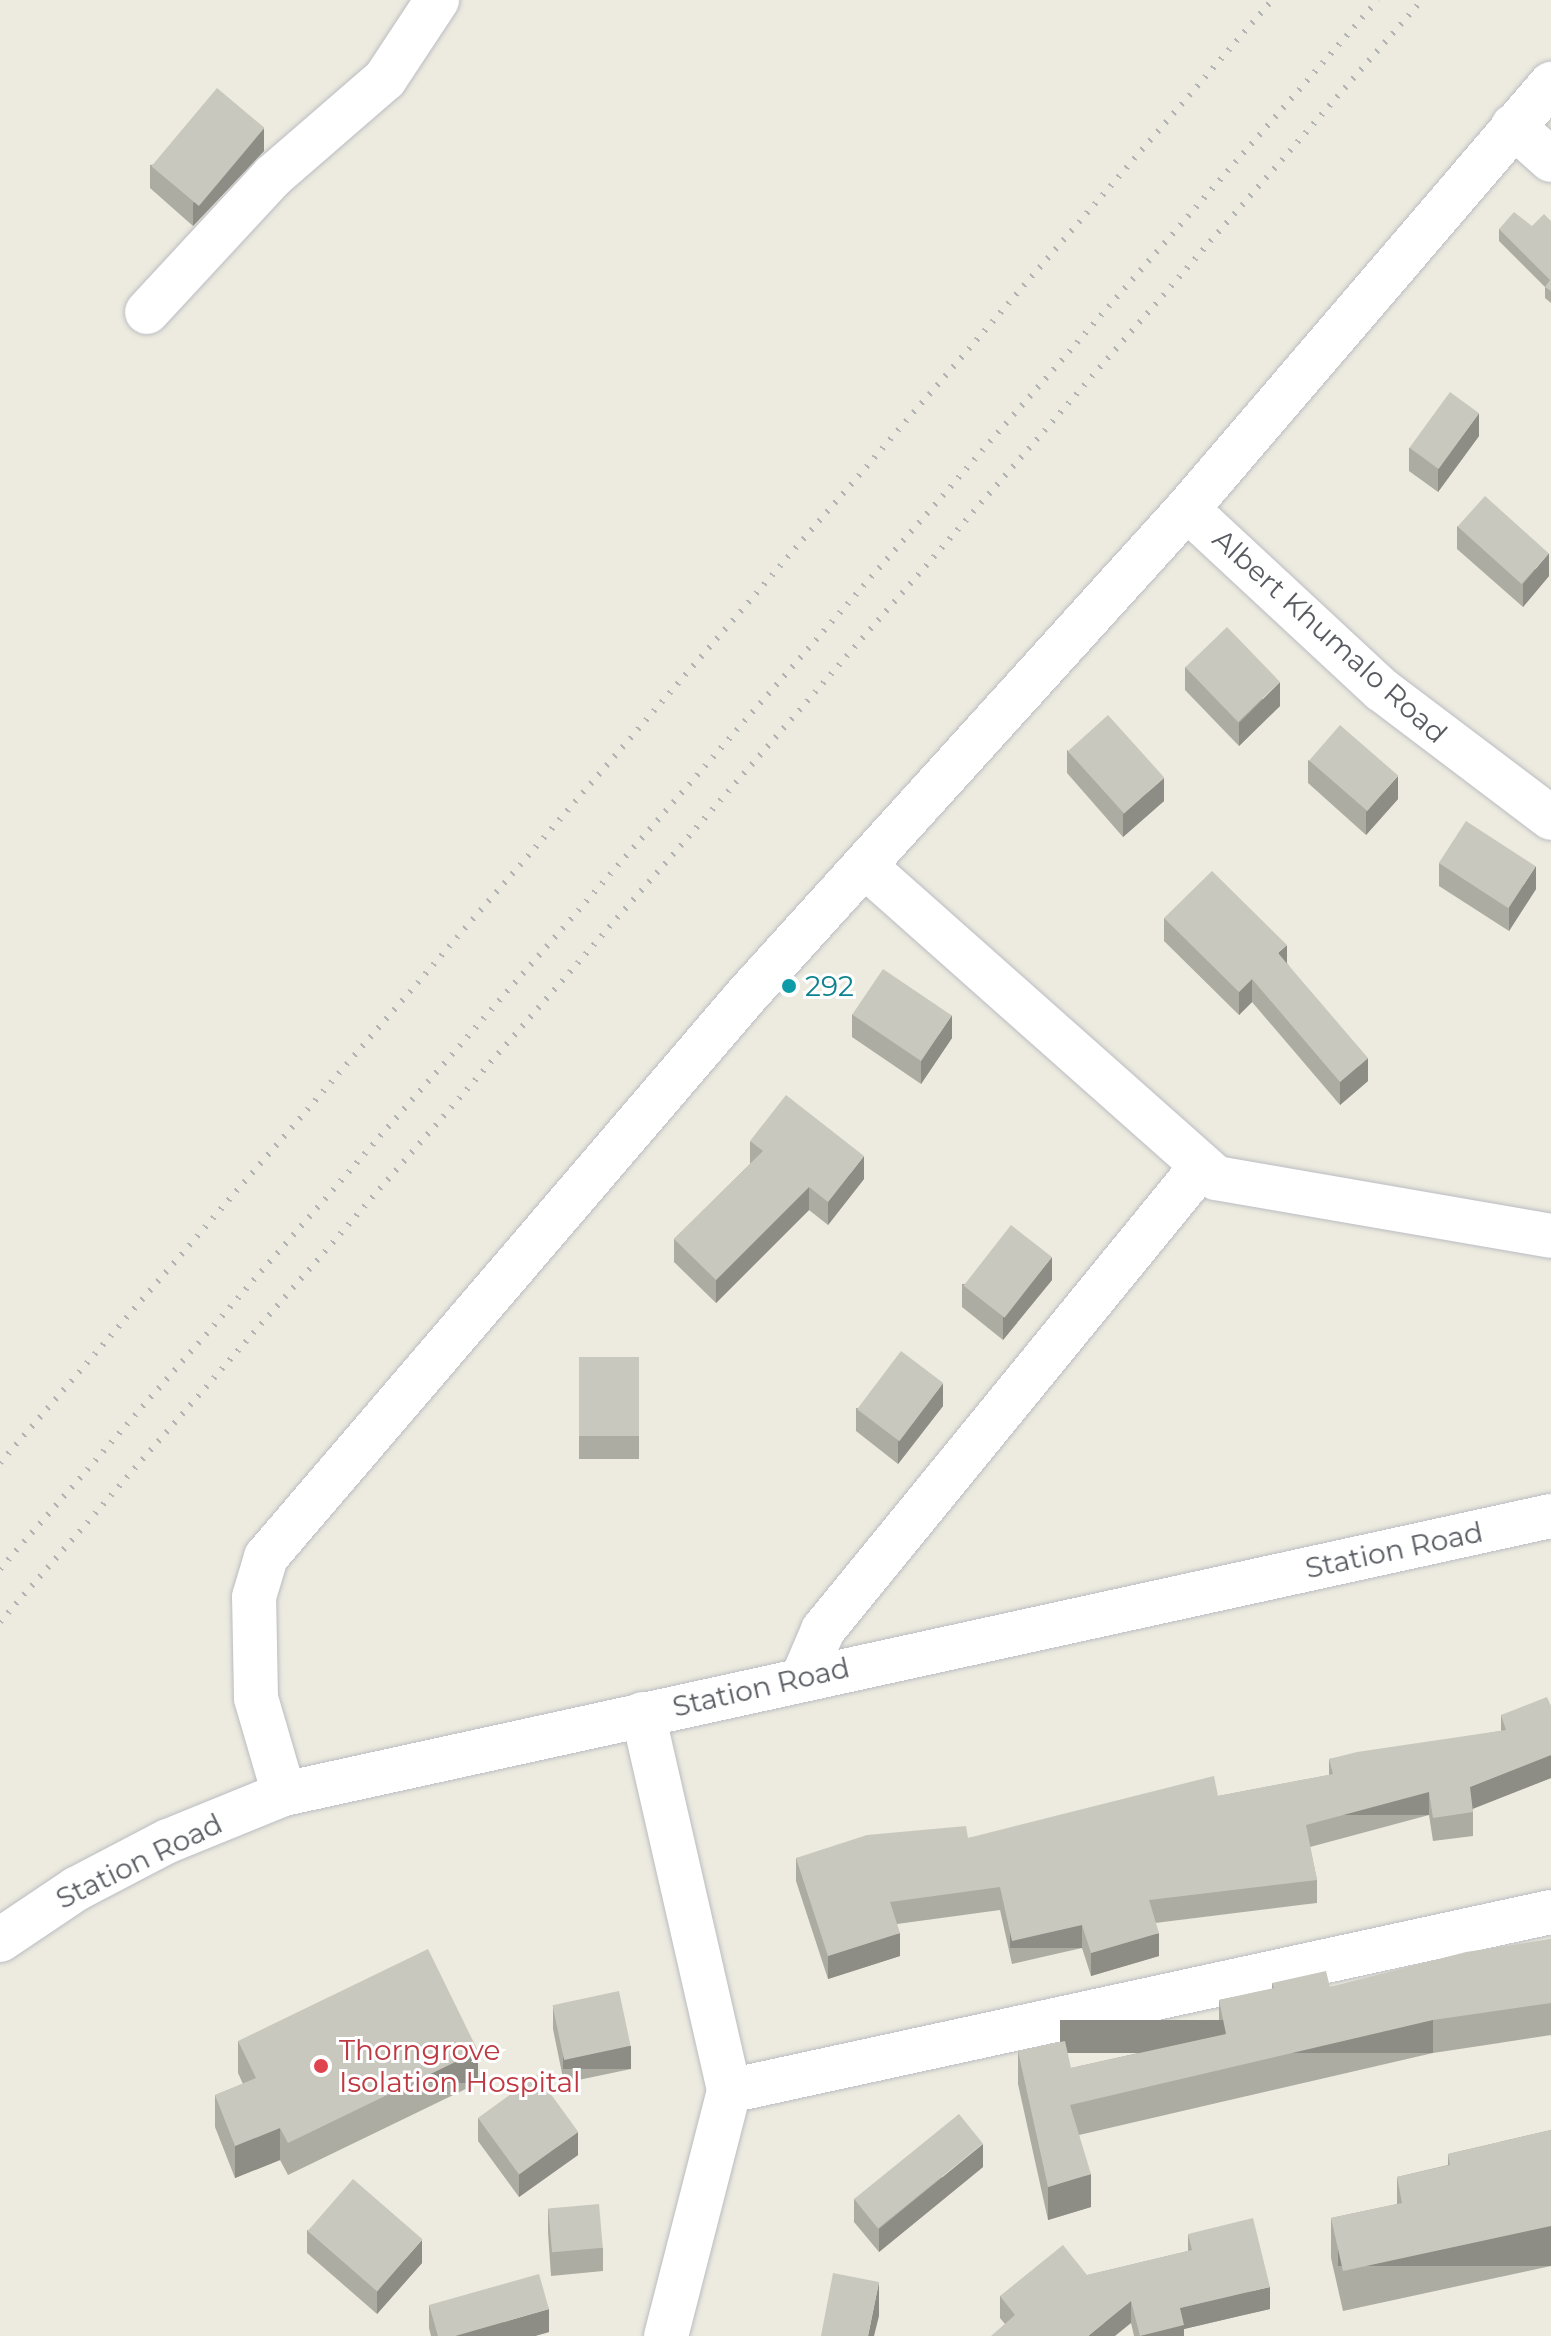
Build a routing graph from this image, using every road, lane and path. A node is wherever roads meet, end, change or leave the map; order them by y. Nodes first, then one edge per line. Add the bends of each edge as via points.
1 (437, 0) edge
2 (1551, 84) edge
3 (1513, 126) junction
4 (1551, 160) edge
5 (147, 312) dead end
6 (1187, 509) junction
7 (1551, 818) edge
8 (867, 868) junction
9 (1200, 1168) junction
10 (1551, 1236) edge
11 (1551, 1516) edge
12 (803, 1677) junction
13 (643, 1714) junction
14 (284, 1794) junction
15 (1551, 1912) edge
16 (0, 1940) edge
17 (729, 2091) junction
18 (666, 2336) edge

1 - 5 street via 385,79 273,176
2 - 3 street
3 - 4 street
3 - 6 street
6 - 7 street, Albert Khumalo Road via 1382,690
6 - 8 street
8 - 9 street
8 - 14 street via 746,996 266,1557 254,1597 256,1698
9 - 10 street via 1216,1178
9 - 12 street via 823,1630
11 - 12 street, Station Road
12 - 13 street, Station Road
13 - 14 street, Station Road
13 - 17 street
14 - 16 street, Station Road via 168,1841 76,1889
15 - 17 street
17 - 18 street

